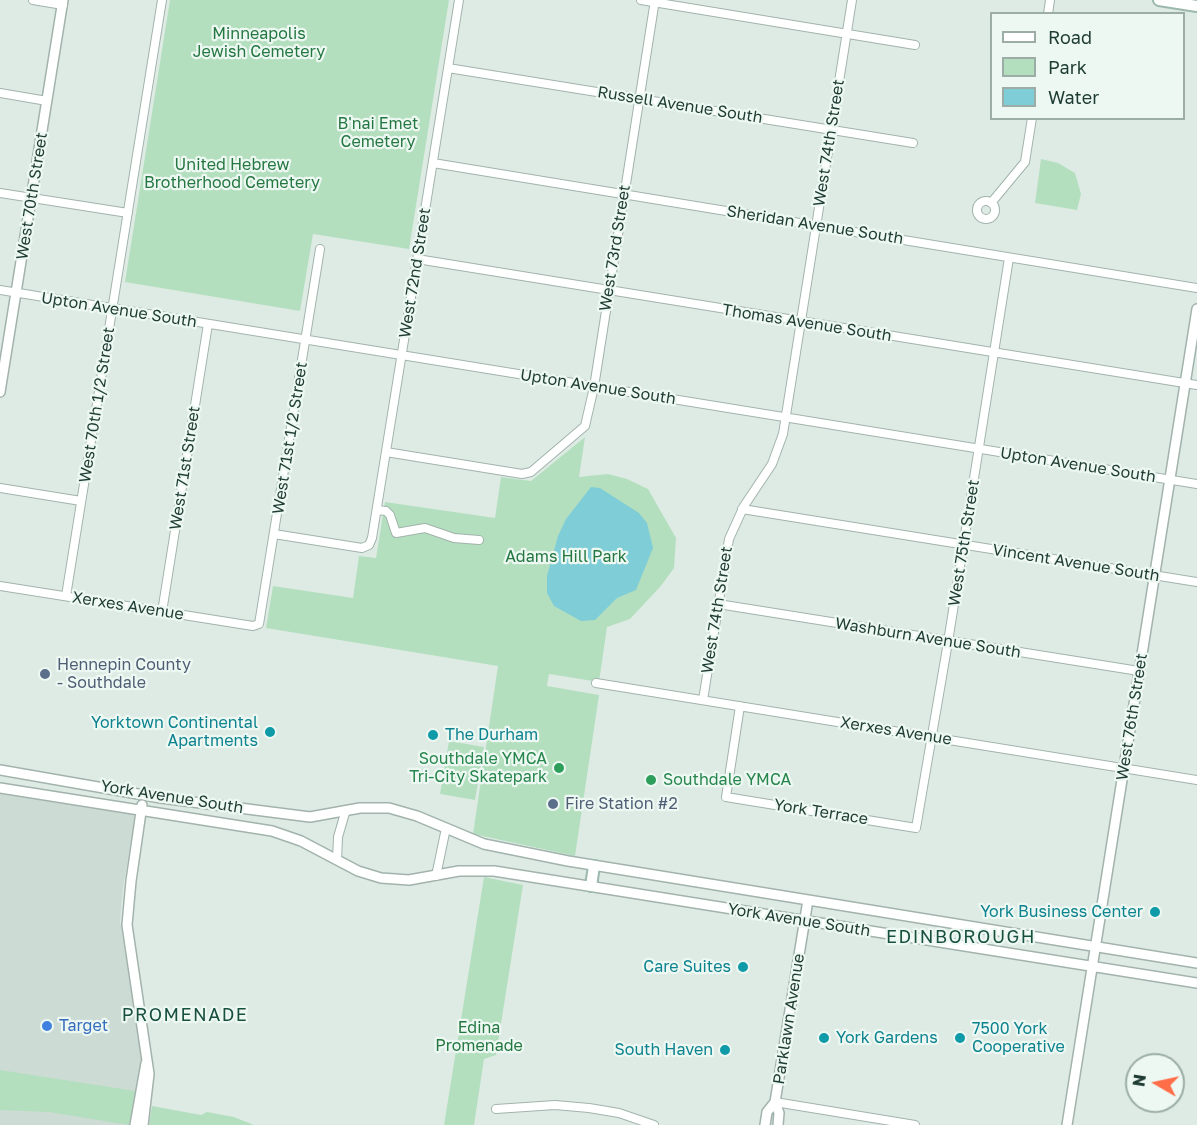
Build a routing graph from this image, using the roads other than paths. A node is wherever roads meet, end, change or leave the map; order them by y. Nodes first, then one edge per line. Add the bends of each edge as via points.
1 (33, 0) edge
2 (162, 0) edge
3 (459, 0) edge
4 (641, 0) edge
5 (852, 0) edge
6 (1159, 0) edge
7 (654, 1) edge
8 (63, 2) edge
9 (1197, 6) edge
10 (847, 32) junction
11 (915, 45) dead end
12 (448, 68) junction
13 (0, 93) edge
14 (639, 99) junction
15 (47, 101) junction
16 (1032, 120) edge
17 (831, 129) junction
18 (913, 143) dead end
19 (433, 164) junction
20 (0, 193) edge
21 (624, 194) junction
22 (32, 198) junction
23 (991, 203) dead end
24 (128, 213) junction
25 (816, 225) junction
26 (320, 249) dead end
27 (1009, 258) junction
28 (417, 259) junction
29 (1197, 288) edge
30 (0, 290) edge
31 (609, 291) junction
32 (16, 293) junction
33 (113, 309) junction
34 (1197, 309) edge
35 (801, 321) junction
36 (208, 324) junction
37 (305, 340) junction
38 (994, 354) junction
39 (401, 356) junction
40 (1185, 383) junction
41 (1197, 385) edge
42 (594, 387) junction
43 (0, 390) edge
44 (786, 418) junction
45 (978, 449) junction
46 (386, 452) junction
47 (1170, 480) junction
48 (1197, 484) edge
49 (0, 488) edge
50 (81, 501) junction
51 (742, 509) junction
52 (376, 510) junction
53 (274, 534) junction
54 (479, 540) dead end
55 (963, 546) junction
56 (1155, 575) junction
57 (1197, 582) edge
58 (0, 586) edge
59 (66, 596) junction
60 (718, 604) junction
61 (162, 612) junction
62 (256, 626) joint
63 (948, 642) junction
64 (1139, 671) junction
65 (596, 683) dead end
66 (703, 700) junction
67 (740, 706) junction
68 (932, 736) junction
69 (1124, 768) junction
70 (0, 770) edge
71 (1197, 780) edge
72 (0, 788) edge
73 (144, 794) junction
74 (142, 809) junction
75 (345, 813) junction
76 (446, 828) junction
77 (916, 828) joint
78 (338, 860) junction
79 (594, 866) junction
80 (436, 876) junction
81 (591, 886) junction
82 (807, 900) junction
83 (805, 921) junction
84 (1095, 947) junction
85 (1197, 963) edge
86 (1092, 968) junction
87 (1197, 983) edge
88 (146, 1060) junction
89 (775, 1102) junction
90 (496, 1109) dead end
91 (135, 1125) edge
92 (143, 1125) edge
93 (653, 1125) edge
94 (765, 1125) edge
95 (778, 1125) edge
96 (915, 1125) edge
97 (1067, 1125) edge

1 - 8 street
2 - 24 street, West 70th 1/2 Street
3 - 12 street, West 72nd Street
4 - 7 street
5 - 10 street, West 74th Street
6 - 9 main road
7 - 10 street
7 - 14 street, West 73rd Street
8 - 15 street, West 70th Street
10 - 11 street
10 - 17 street, West 74th Street
12 - 14 street, Russell Avenue South
12 - 19 street, West 72nd Street
13 - 15 street
14 - 17 street, Russell Avenue South
14 - 21 street, West 73rd Street
15 - 22 street, West 70th Street
16 - 23 street via 1025,162
17 - 18 street, Russell Avenue South
17 - 25 street, West 74th Street
19 - 21 street, Sheridan Avenue South
19 - 28 street, West 72nd Street
20 - 22 street
21 - 25 street, Sheridan Avenue South
21 - 31 street, West 73rd Street
22 - 24 street
22 - 32 street, West 70th Street
24 - 33 street, West 70th 1/2 Street
25 - 27 street, Sheridan Avenue South
25 - 35 street, West 74th Street
26 - 37 street, West 71st 1/2 Street
27 - 29 street, Sheridan Avenue South
27 - 38 street, West 75th Street
28 - 31 street, Thomas Avenue South
28 - 39 street, West 72nd Street
30 - 32 street, Upton Avenue South
31 - 35 street, Thomas Avenue South
31 - 42 street, West 73rd Street
32 - 33 street, Upton Avenue South
32 - 43 street, West 70th Street
33 - 36 street, Upton Avenue South
33 - 50 street, West 70th 1/2 Street
34 - 40 street, West 76th Street
35 - 38 street, Thomas Avenue South
35 - 44 street, West 74th Street
36 - 37 street, Upton Avenue South
36 - 61 street, West 71st Street
37 - 39 street, Upton Avenue South
37 - 53 street, West 71st 1/2 Street
38 - 40 street, Thomas Avenue South
38 - 45 street, West 75th Street
39 - 42 street, Upton Avenue South
39 - 46 street, West 72nd Street
40 - 41 street, Thomas Avenue South
40 - 47 street, West 76th Street
42 - 44 street, Upton Avenue South
42 - 46 street, West 73rd Street via 585,426 531,472 522,474
44 - 45 street, Upton Avenue South
44 - 51 street, West 74th Street via 772,464
45 - 47 street, Upton Avenue South
45 - 55 street, West 75th Street
46 - 52 street, West 72nd Street
47 - 48 street, Upton Avenue South
47 - 56 street, West 76th Street
49 - 50 street
50 - 59 street, West 70th 1/2 Street
51 - 55 street, Vincent Avenue South
51 - 60 street, West 74th Street via 729,538
52 - 53 street, West 72nd Street via 369,545 362,548
52 - 54 street via 390,515 396,533 425,528 453,538
53 - 62 street, West 71st 1/2 Street
55 - 56 street, Vincent Avenue South
55 - 63 street, West 75th Street
56 - 57 street, Vincent Avenue South
56 - 64 street, West 76th Street
58 - 59 street, Xerxes Avenue
59 - 61 street, Xerxes Avenue
60 - 63 street, Washburn Avenue South
60 - 66 street, West 74th Street
61 - 62 street, Xerxes Avenue
63 - 64 street, Washburn Avenue South
63 - 68 street, West 75th Street
64 - 69 street, West 76th Street
65 - 66 street, Xerxes Avenue
66 - 67 street, Xerxes Avenue
67 - 68 street, Xerxes Avenue
67 - 77 street, York Terrace via 726,797
68 - 69 street, Xerxes Avenue
68 - 77 street, West 75th Street
69 - 71 street, Xerxes Avenue
69 - 84 street, West 76th Street
70 - 73 street, York Avenue South
72 - 74 street, York Avenue South
73 - 74 street
73 - 75 street, York Avenue South via 310,817
74 - 78 street, York Avenue South via 272,831
74 - 88 street via 128,925
75 - 76 street, York Avenue South via 360,808 389,808
75 - 78 street via 338,837
76 - 79 street, York Avenue South via 499,848
76 - 80 street
78 - 80 street, York Avenue South via 381,878 410,880
79 - 81 main road
79 - 82 street, York Avenue South
80 - 81 street, York Avenue South via 459,871 495,871
81 - 83 street, York Avenue South
82 - 83 street, Parklawn Avenue
82 - 84 street, York Avenue South
83 - 86 street, York Avenue South
83 - 89 street, Parklawn Avenue
84 - 85 street, York Avenue South
84 - 86 street, West 76th Street
86 - 87 street, York Avenue South
86 - 97 street, West 76th Street
88 - 91 street
88 - 92 street via 149,1074
89 - 94 street, Parklawn Avenue via 767,1112
89 - 95 street, Parklawn Avenue
89 - 96 street
90 - 93 street via 555,1105 589,1108

